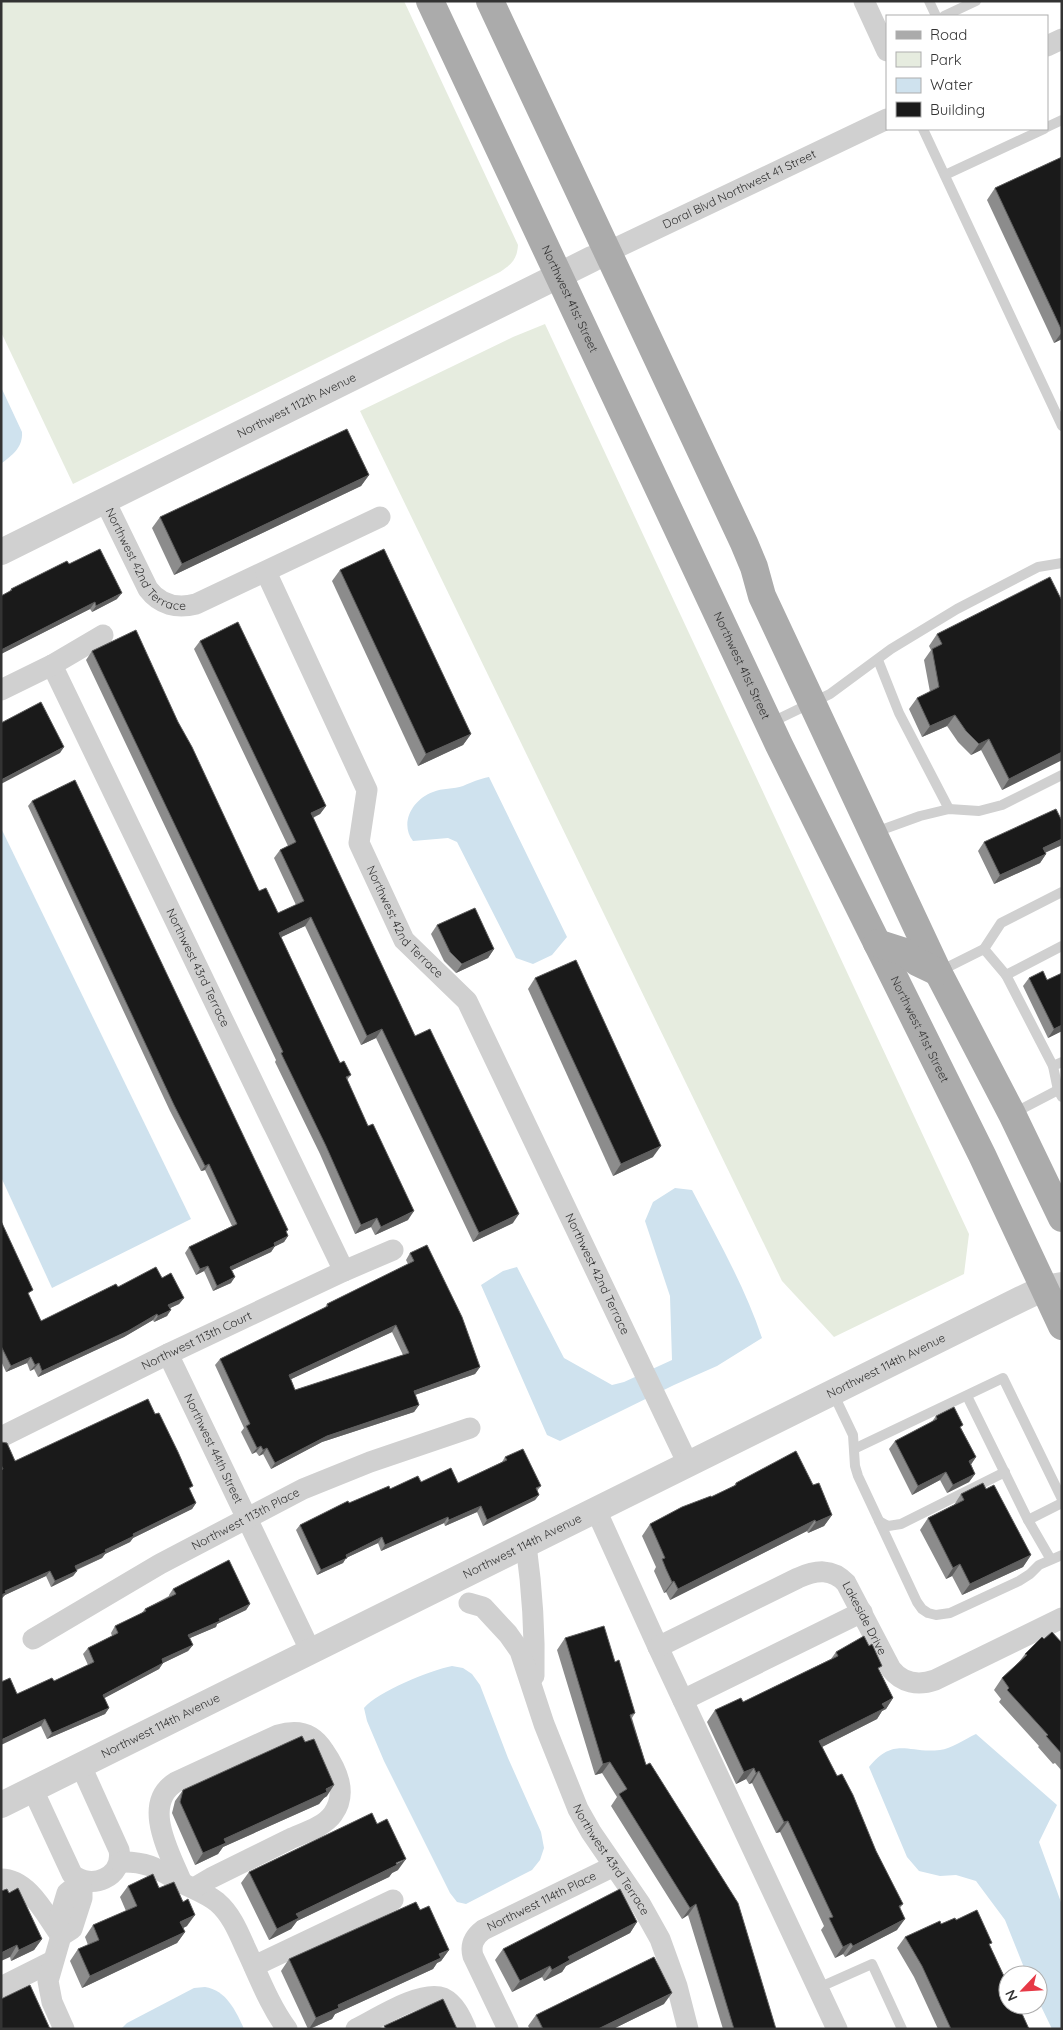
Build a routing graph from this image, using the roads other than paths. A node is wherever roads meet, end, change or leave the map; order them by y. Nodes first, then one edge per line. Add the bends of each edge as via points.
1 (430, 1) edge
2 (472, 1) edge
3 (490, 1) edge
4 (864, 1) edge
5 (929, 1) edge
6 (976, 1) edge
7 (936, 15) edge
8 (946, 15) edge
9 (1062, 39) edge
10 (1048, 46) edge
11 (886, 49) edge
12 (886, 119) edge
13 (1062, 120) edge
14 (1048, 127) edge
15 (924, 130) edge
16 (1041, 130) edge
17 (946, 175) junction
18 (600, 256) junction
19 (559, 275) junction
20 (1062, 426) edge
21 (105, 501) junction
22 (380, 517) dead end
23 (1, 552) edge
24 (1062, 563) edge
25 (266, 572) junction
26 (103, 635) dead end
27 (878, 660) junction
28 (52, 665) junction
29 (1, 690) edge
30 (812, 703) junction
31 (769, 723) junction
32 (1062, 775) edge
33 (949, 809) junction
34 (872, 834) junction
35 (1062, 892) edge
36 (877, 943) junction
37 (1062, 946) edge
38 (984, 948) junction
39 (938, 972) junction
40 (1006, 975) junction
41 (1057, 1064) edge
42 (1060, 1094) edge
43 (1012, 1114) junction
44 (1062, 1218) edge
45 (393, 1250) dead end
46 (344, 1271) junction
47 (1056, 1281) edge
48 (1062, 1326) edge
49 (168, 1354) junction
50 (832, 1392) junction
51 (966, 1396) junction
52 (470, 1428) dead end
53 (2, 1434) edge
54 (856, 1448) junction
55 (688, 1464) junction
56 (1005, 1472) junction
57 (1062, 1501) edge
58 (596, 1510) junction
59 (247, 1518) junction
60 (1028, 1520) junction
61 (879, 1521) junction
62 (526, 1545) junction
63 (1062, 1554) edge
64 (1050, 1558) junction
65 (449, 1583) junction
66 (469, 1603) junction
67 (862, 1612) junction
68 (532, 1615) junction
69 (1062, 1618) edge
70 (503, 1630) junction
71 (33, 1639) dead end
72 (658, 1646) junction
73 (311, 1652) junction
74 (534, 1689) junction
75 (683, 1700) junction
76 (82, 1766) junction
77 (33, 1790) junction
78 (1, 1806) edge
79 (120, 1862) junction
80 (614, 1866) junction
81 (1, 1878) edge
82 (82, 1881) junction
83 (188, 1886) junction
84 (392, 1900) dead end
85 (60, 1936) junction
86 (53, 1962) junction
87 (254, 1966) junction
88 (1, 1987) edge
89 (818, 1988) junction
90 (682, 2027) edge
91 (64, 2029) edge
92 (287, 2029) edge
93 (356, 2029) edge
94 (466, 2029) edge
95 (508, 2029) edge
96 (837, 2029) edge
97 (902, 2029) edge

1 - 19 main road, Northwest 41st Street
2 - 18 main road
3 - 18 main road
4 - 11 street
5 - 7 lane
6 - 8 lane
9 - 10 street
12 - 18 street, Doral Blvd Northwest 41 Street
13 - 14 lane
15 - 17 lane
16 - 17 lane
17 - 20 lane
18 - 19 street, Northwest 112th Avenue
18 - 30 main road via 744,544 762,596
19 - 21 street, Northwest 112th Avenue
19 - 31 main road, Northwest 41st Street
21 - 23 street, Northwest 112th Avenue
21 - 25 street, Northwest 42nd Terrace via 148,590 165,604 196,604
22 - 25 street
24 - 27 lane via 1038,567 956,608
25 - 55 street, Northwest 42nd Terrace via 367,790 359,843 404,940 467,1001
26 - 28 street
27 - 30 lane
27 - 33 lane via 899,713
28 - 29 street
28 - 46 street, Northwest 43rd Terrace
30 - 31 lane
30 - 34 main road
31 - 36 main road, Northwest 41st Street
32 - 33 lane via 1002,805 979,811
33 - 34 lane
34 - 39 main road
35 - 38 lane via 1001,923
36 - 39 main road via 902,951
36 - 47 main road, Northwest 41st Street via 982,1154
37 - 40 lane
38 - 39 lane
38 - 40 lane
39 - 43 main road
40 - 41 lane
41 - 42 lane
42 - 43 lane
43 - 44 main road
45 - 46 street, Northwest 113th Court
46 - 49 street, Northwest 113th Court
47 - 48 main road, Northwest 41st Street
47 - 50 street, Northwest 114th Avenue
49 - 53 street, Northwest 113th Court
49 - 59 street, Northwest 44th Street
50 - 54 lane
50 - 55 street, Northwest 114th Avenue
51 - 54 lane
51 - 56 lane
51 - 57 lane via 1003,1378
52 - 59 street, Northwest 113th Place via 337,1474
54 - 61 lane via 858,1476
55 - 58 street, Northwest 114th Avenue
56 - 60 lane
56 - 61 lane via 901,1524 888,1526
57 - 60 lane
58 - 62 street, Northwest 114th Avenue
58 - 72 street
59 - 71 street, Northwest 113th Place via 160,1564
59 - 73 street, Northwest 44th Street
60 - 64 lane
61 - 64 lane via 919,1606 932,1615 950,1613 1011,1584
62 - 65 street, Northwest 114th Avenue
62 - 68 street, Northwest 43rd Terrace
63 - 64 lane
65 - 66 street, Northwest 43rd Terrace
65 - 73 street, Northwest 114th Avenue
66 - 70 street, Northwest 43rd Terrace via 483,1607
66 - 74 street, Northwest 43rd Terrace via 473,1615
67 - 69 street, Lakeside Drive via 891,1668 902,1679 919,1684 935,1680
67 - 72 street, Lakeside Drive via 853,1592 840,1577 825,1571 812,1572
67 - 75 street
68 - 70 street
68 - 74 street, Northwest 43rd Terrace
70 - 74 street, Northwest 43rd Terrace via 520,1651
72 - 75 street
73 - 76 street, Northwest 114th Avenue
74 - 80 street, Northwest 43rd Terrace via 544,1724 578,1809
75 - 89 street
76 - 77 street, Northwest 114th Avenue
76 - 79 street via 117,1843
77 - 78 street, Northwest 114th Avenue
77 - 82 street via 68,1868
79 - 82 street via 108,1876 93,1882
79 - 83 street via 136,1876 158,1883
80 - 90 street, Northwest 43rd Terrace via 658,1933 677,1986
80 - 95 street, Northwest 114th Place via 483,1930 473,1941 473,1956
81 - 85 street via 22,1885
82 - 85 street via 67,1893 58,1923
83 - 83 street via 159,1824 166,1790 176,1782 278,1735 294,1732 313,1737 331,1761 340,1781 340,1799 333,1815 315,1827
83 - 87 street via 217,1902 229,1915
84 - 87 street
85 - 86 street
86 - 88 street
86 - 91 street via 48,1986
87 - 92 street
89 - 96 street
89 - 97 lane via 872,1964
93 - 94 street via 416,1999 434,1997 442,1998 456,2010

